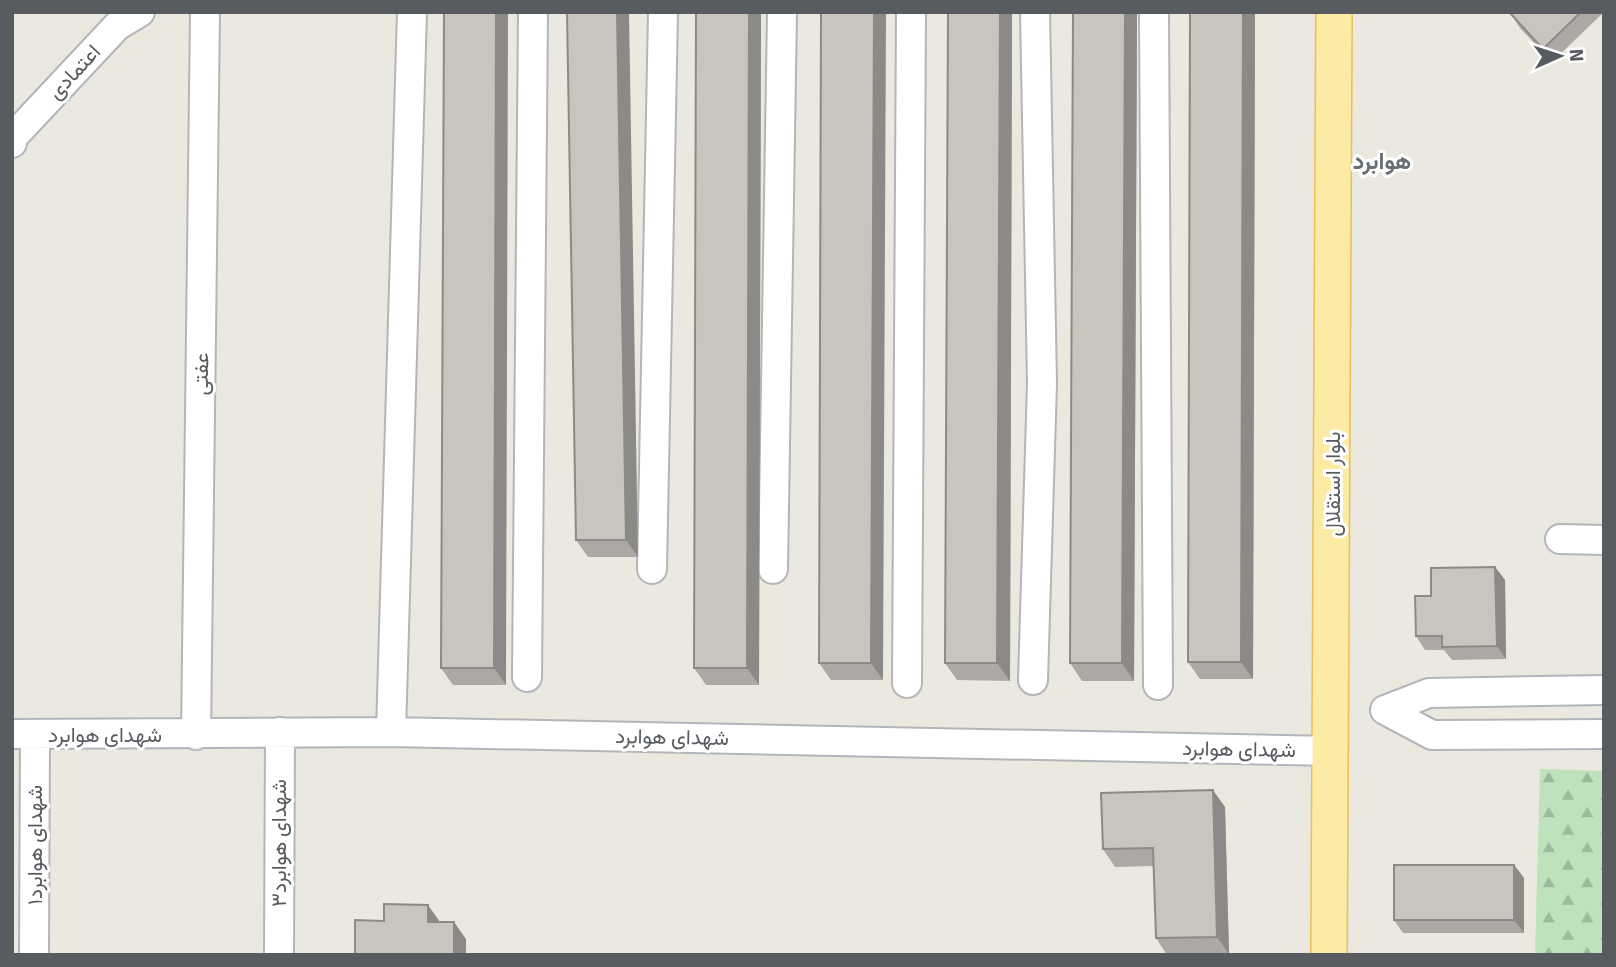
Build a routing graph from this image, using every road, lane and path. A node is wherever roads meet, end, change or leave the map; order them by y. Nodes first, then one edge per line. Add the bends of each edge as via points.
1 (141, 12) edge
2 (205, 12) edge
3 (412, 12) edge
4 (533, 12) edge
5 (663, 12) edge
6 (782, 12) edge
7 (911, 12) edge
8 (1035, 12) edge
9 (1154, 12) edge
10 (1334, 12) edge
11 (12, 141) edge
12 (1560, 539) dead end
13 (1604, 540) edge
14 (652, 569) dead end
15 (773, 569) dead end
16 (527, 677) dead end
17 (1032, 680) dead end
18 (907, 683) dead end
19 (1158, 685) dead end
20 (1604, 690) edge
21 (280, 732) junction
22 (391, 732) junction
23 (24, 734) edge
24 (1604, 734) edge
25 (196, 735) junction
26 (1332, 751) junction
27 (34, 955) edge
28 (279, 955) edge
29 (1329, 955) edge

1 - 11 street, اعتمادی via 117,26
2 - 25 street, عفتی
3 - 22 street
4 - 16 street
5 - 14 street
6 - 15 street
7 - 18 street
8 - 17 street via 1042,383
9 - 19 street
10 - 26 main road, بلوار استقلال
12 - 13 street
20 - 24 street via 1429,692 1385,710 1432,735
21 - 22 street, شهدای هوابرد
21 - 25 street, شهدای هوابرد
21 - 28 street, ۳شهدای هوابرد
22 - 26 street, شهدای هوابرد
23 - 25 street, شهدای هوابرد
23 - 27 street, شهدای هوابرد۱
26 - 29 main road, بلوار استقلال

